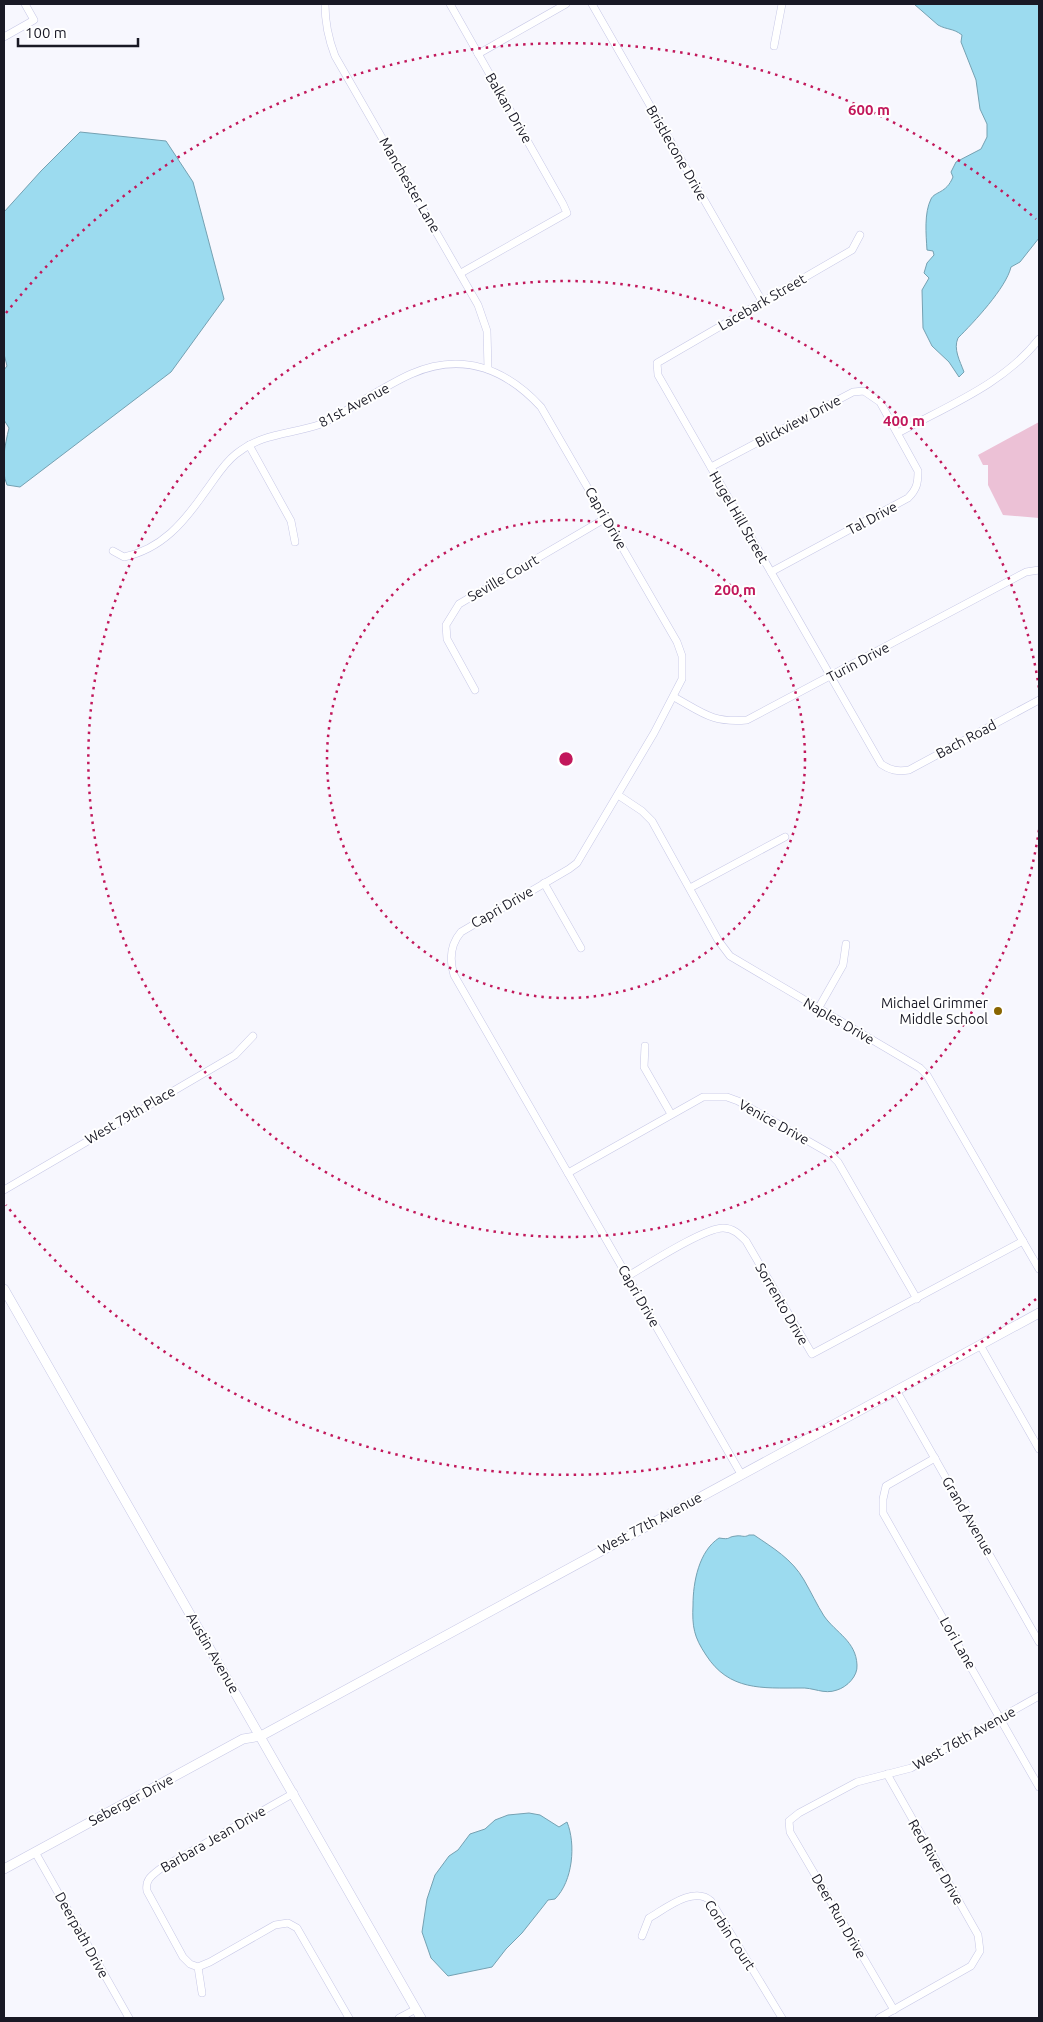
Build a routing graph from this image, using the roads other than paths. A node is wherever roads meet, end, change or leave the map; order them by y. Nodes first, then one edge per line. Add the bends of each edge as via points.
1 (25, 4) edge
2 (325, 4) edge
3 (450, 4) edge
4 (566, 4) edge
5 (592, 4) edge
6 (782, 4) edge
7 (4, 37) edge
8 (774, 46) dead end
9 (478, 54) junction
10 (860, 235) dead end
11 (461, 273) junction
12 (762, 301) junction
13 (1039, 339) edge
14 (657, 363) joint
15 (488, 368) junction
16 (518, 385) joint
17 (898, 434) junction
18 (249, 445) junction
19 (711, 467) junction
20 (606, 518) junction
21 (295, 542) dead end
22 (113, 550) dead end
23 (1039, 570) edge
24 (771, 572) junction
25 (831, 677) junction
26 (475, 690) dead end
27 (674, 697) junction
28 (1039, 700) edge
29 (890, 770) joint
30 (618, 794) junction
31 (785, 837) dead end
32 (544, 883) junction
33 (690, 888) junction
34 (846, 944) dead end
35 (580, 948) dead end
36 (818, 1009) junction
37 (253, 1036) dead end
38 (644, 1046) dead end
39 (671, 1114) junction
40 (568, 1173) junction
41 (4, 1190) edge
42 (1024, 1241) junction
43 (1039, 1269) edge
44 (628, 1276) junction
45 (4, 1289) edge
46 (917, 1299) junction
47 (1039, 1313) edge
48 (980, 1345) junction
49 (896, 1390) junction
50 (1039, 1449) edge
51 (935, 1458) junction
52 (741, 1474) junction
53 (1039, 1642) edge
54 (1039, 1696) edge
55 (1000, 1717) junction
56 (261, 1736) junction
57 (887, 1774) junction
58 (1039, 1787) edge
59 (294, 1793) junction
60 (789, 1821) joint
61 (35, 1852) junction
62 (4, 1869) edge
63 (642, 1936) dead end
64 (198, 1967) junction
65 (202, 1993) dead end
66 (416, 2009) junction
67 (894, 2010) junction
68 (129, 2018) edge
69 (349, 2018) edge
70 (399, 2018) edge
71 (421, 2018) edge
72 (782, 2018) edge
73 (879, 2018) edge

1 - 7 street via 34,20
2 - 11 street, Manchester Lane via 328,38 335,56
3 - 9 street, Balkan Drive
4 - 9 street
5 - 12 street, Bristlecone Drive
6 - 8 street
9 - 11 street, Balkan Drive via 567,213
10 - 12 street, Lacebark Street via 852,250
11 - 15 street, Manchester Lane via 487,330
12 - 14 street, Lacebark Street
13 - 17 street via 1027,355 1002,376
14 - 19 street, Hugel Hill Street via 658,375
15 - 16 street, 81st Avenue
15 - 18 street, 81st Avenue via 463,365 427,368 321,424 269,436
16 - 20 street, Capri Drive via 541,407
17 - 19 street, Blickview Drive via 880,402 864,391 853,392
17 - 24 street, Tal Drive via 918,471 916,491
18 - 21 street via 291,521
18 - 22 street, 81st Avenue via 234,455 184,520 160,543 141,554 124,557
19 - 24 street, Hugel Hill Street
20 - 26 street, Seville Court via 469,597 455,609 446,625 447,639
20 - 27 street, Capri Drive via 680,648 684,669
23 - 25 street, Turin Drive via 1026,572
24 - 25 street, Hugel Hill Street
25 - 27 street, Turin Drive via 746,720 727,722 712,718
25 - 29 street, Hugel Hill Street via 881,764
27 - 30 street, Capri Drive
28 - 29 street, Bach Road via 909,770
30 - 32 street, Capri Drive via 577,863
30 - 33 street, Naples Drive via 652,821
31 - 33 street
32 - 35 street
32 - 40 street, Capri Drive via 461,932 452,947 451,966
33 - 36 street, Naples Drive via 730,956
34 - 36 street via 843,965
36 - 42 street, Naples Drive via 927,1075
37 - 41 street, West 79th Place via 234,1054
38 - 39 street via 644,1068
39 - 40 street, Venice Drive
39 - 46 street, Venice Drive via 703,1097 728,1097 829,1154 846,1173
40 - 44 street, Capri Drive
42 - 43 street, Naples Drive
42 - 46 street, Sorrento Drive
44 - 46 street, Sorrento Drive via 707,1232 724,1228 732,1230 746,1241 812,1354
44 - 52 street, Capri Drive
45 - 56 street, Austin Avenue
47 - 48 street, West 77th Avenue
48 - 49 street, West 77th Avenue
48 - 50 street
49 - 51 street, Grand Avenue
49 - 52 street, West 77th Avenue
51 - 53 street, Grand Avenue
51 - 55 street, Lori Lane via 886,1486 883,1513
52 - 56 street, West 77th Avenue
54 - 55 street, West 76th Avenue
55 - 57 street, West 76th Avenue via 911,1768
55 - 58 street, Lori Lane
56 - 59 street, Austin Avenue
56 - 61 street, Seberger Drive via 243,1739
57 - 60 street, West 76th Avenue via 857,1782
57 - 67 street, Red River Drive via 978,1936 980,1951 971,1966
59 - 64 street, Barbara Jean Drive via 149,1877 146,1885 149,1897 184,1957
59 - 66 street, Austin Avenue
60 - 67 street, Deer Run Drive via 790,1832
61 - 62 street, Seberger Drive
61 - 68 street, Deerpath Drive
63 - 72 street, Corbin Court via 649,1918 694,1895 707,1897
64 - 65 street
64 - 69 street via 275,1925 288,1923 297,1928
66 - 70 street
66 - 71 street, Austin Avenue
67 - 73 street

